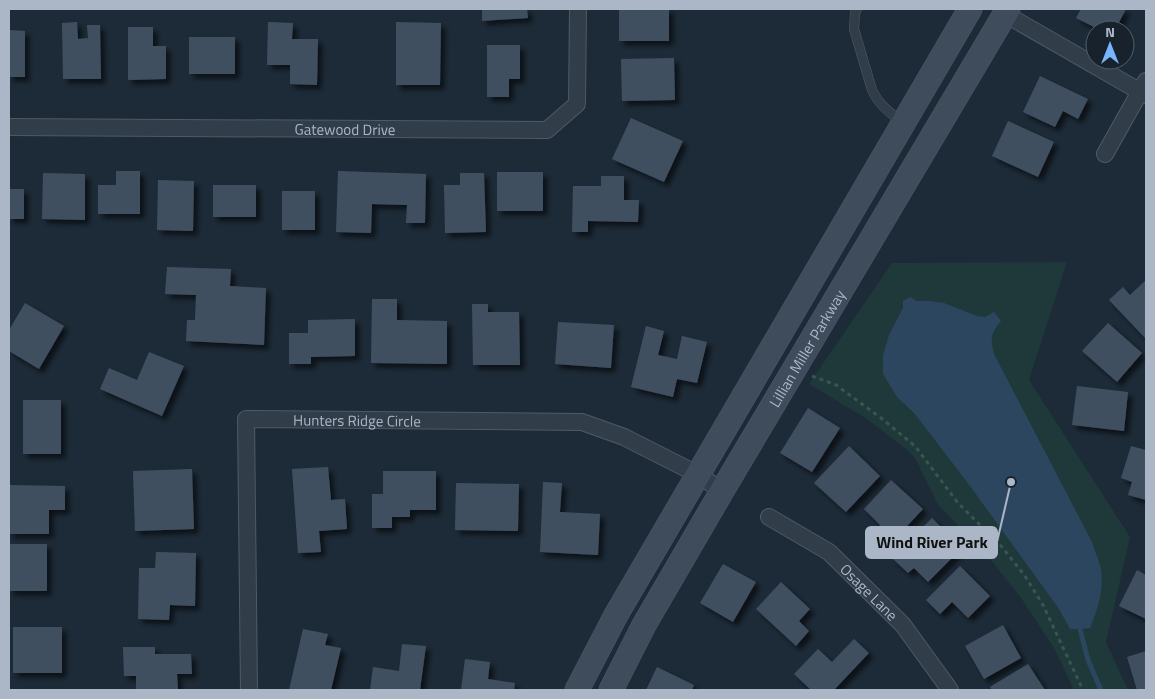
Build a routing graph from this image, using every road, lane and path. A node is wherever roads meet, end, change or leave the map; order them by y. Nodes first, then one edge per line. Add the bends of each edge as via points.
1 (578, 9) edge
2 (857, 9) edge
3 (970, 9) edge
4 (1006, 11) edge
5 (1144, 90) edge
6 (903, 123) junction
7 (9, 127) edge
8 (1106, 154) dead end
9 (809, 375) dead end
10 (697, 474) junction
11 (722, 491) junction
12 (769, 517) dead end
13 (249, 690) edge
14 (577, 690) edge
15 (611, 690) edge
16 (950, 690) edge
17 (1083, 690) edge

1 - 7 street, Gatewood Drive via 577,104 547,130
2 - 6 lane via 854,29 872,90 883,108
3 - 6 main road, Lillian Miller Parkway
4 - 5 street
4 - 11 main road, Lillian Miller Parkway
5 - 8 street
6 - 10 main road, Lillian Miller Parkway
9 - 17 path via 836,385 915,446 958,503 1025,576 1043,605
10 - 11 street, Hunters Ridge Circle
10 - 13 street, Hunters Ridge Circle via 624,437 582,422 246,419
10 - 14 main road, Lillian Miller Parkway
11 - 15 main road, Lillian Miller Parkway via 644,625
12 - 16 street, Osage Lane via 829,552 903,626

